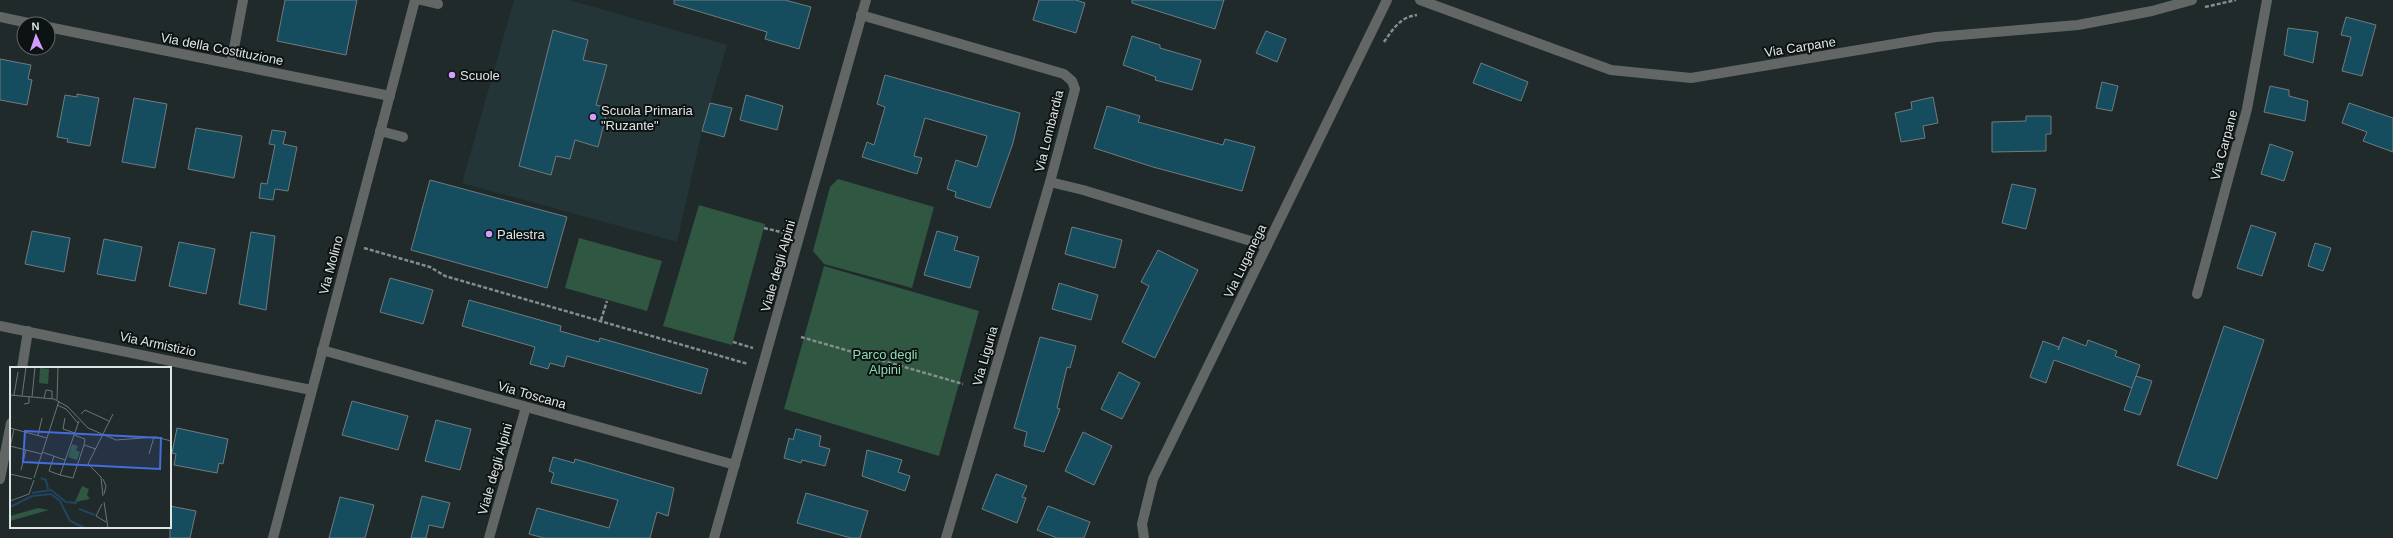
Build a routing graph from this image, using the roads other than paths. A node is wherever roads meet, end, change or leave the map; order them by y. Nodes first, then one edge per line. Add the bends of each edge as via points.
1 (243, 0) edge
2 (415, 0) edge
3 (421, 0) edge
4 (866, 0) edge
5 (1387, 0) edge
6 (1420, 0) edge
7 (2192, 0) edge
8 (2267, 0) edge
9 (438, 4) dead end
10 (861, 15) junction
11 (0, 17) edge
12 (16, 20) edge
13 (56, 29) edge
14 (231, 64) junction
15 (390, 96) junction
16 (380, 131) junction
17 (403, 137) dead end
18 (1050, 182) junction
19 (1267, 246) junction
20 (2197, 294) dead end
21 (0, 326) edge
22 (28, 331) junction
23 (322, 350) junction
24 (22, 367) edge
25 (311, 390) junction
26 (526, 407) junction
27 (10, 428) edge
28 (735, 465) junction
29 (0, 479) edge
30 (273, 538) edge
31 (489, 538) edge
32 (714, 538) edge
33 (946, 538) edge
34 (1144, 538) edge

1 - 14 street
2 - 15 street, Via Molino
3 - 9 street
4 - 10 street, Viale degli Alpini
5 - 19 street, Via Luganega
6 - 7 street, Via Carpane via 1611,70 1690,78 1936,37 2078,25 2152,11
8 - 20 street, Via Carpane via 2247,109
10 - 18 street, Via Lombardia via 1045,68 1064,74 1072,81 1075,89
10 - 28 street, Viale degli Alpini
11 - 12 street
13 - 14 street, Via della Costituzione
14 - 15 street, Via della Costituzione
15 - 16 street, Via Molino
16 - 17 street
16 - 23 street, Via Molino
18 - 19 street, Via Lombardia
18 - 33 street, Via Liguria
19 - 34 street, Via Luganega via 1153,479 1142,524
21 - 22 street, Via Armistizio
22 - 24 street
22 - 25 street, Via Armistizio
23 - 25 street, Via Molino
23 - 26 street, Via Toscana
25 - 30 street, Via Molino
26 - 28 street, Via Toscana
26 - 31 street, Viale degli Alpini
27 - 29 street
28 - 32 street, Viale degli Alpini

